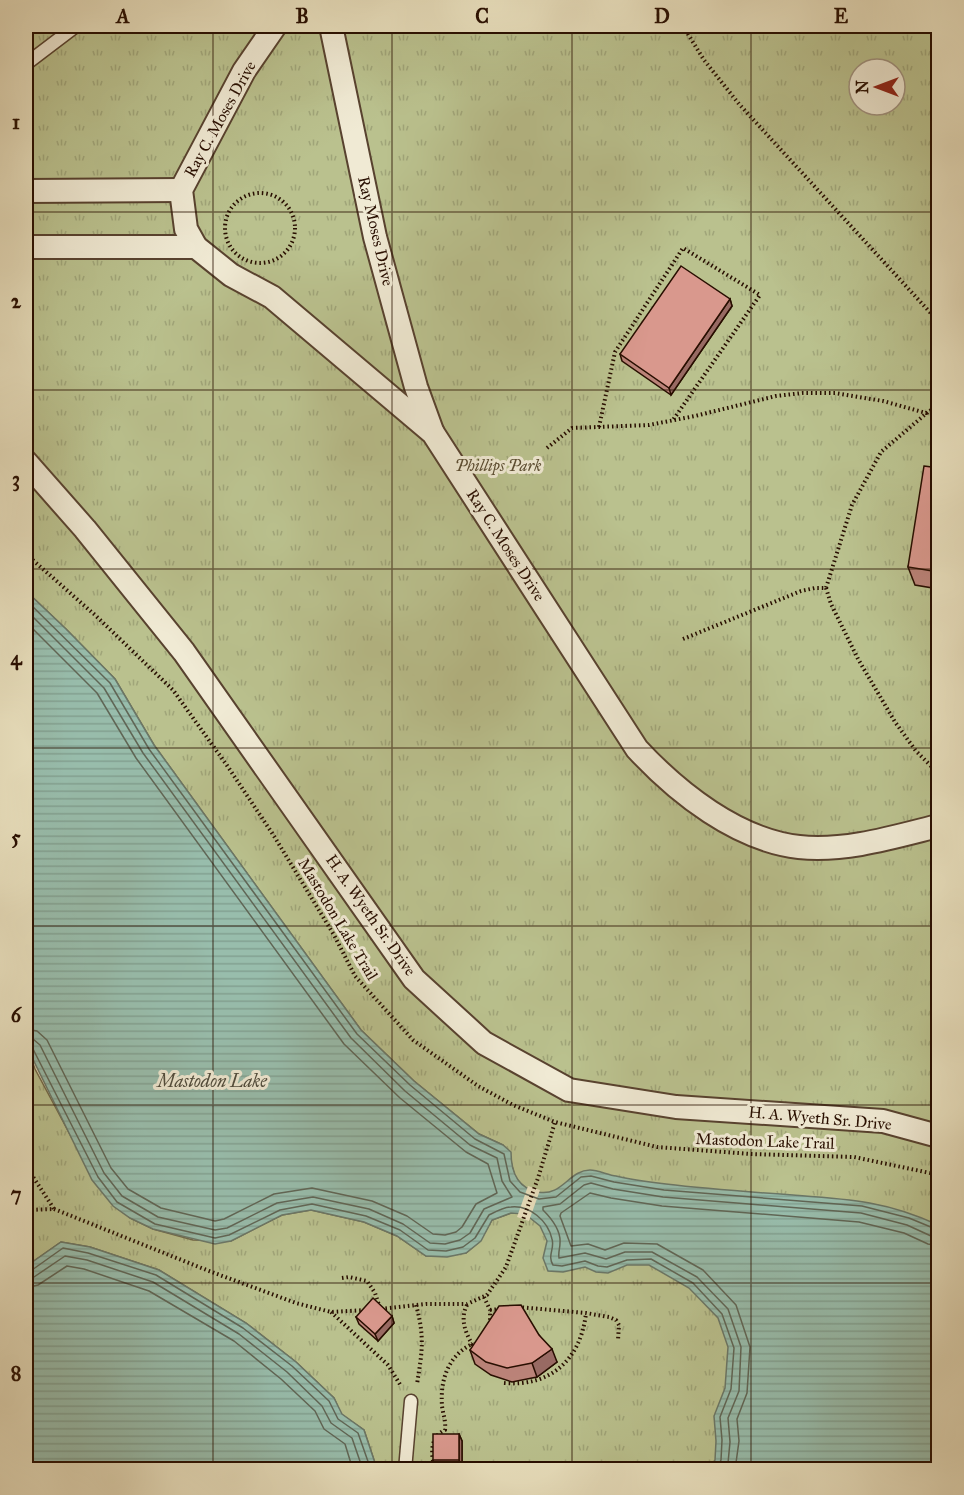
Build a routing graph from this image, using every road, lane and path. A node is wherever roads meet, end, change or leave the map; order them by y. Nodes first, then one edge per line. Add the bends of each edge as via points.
1 (76, 26) edge
2 (275, 26) edge
3 (331, 26) edge
4 (683, 26) edge
5 (26, 64) edge
6 (181, 190) junction
7 (26, 191) edge
8 (26, 247) edge
9 (196, 247) junction
10 (236, 253) joint
11 (939, 321) edge
12 (939, 406) edge
13 (926, 413) junction
14 (674, 420) junction
15 (599, 427) junction
16 (433, 433) junction
17 (547, 447) dead end
18 (26, 462) edge
19 (26, 554) edge
20 (826, 588) junction
21 (683, 639) dead end
22 (939, 773) edge
23 (939, 826) edge
24 (555, 1122) junction
25 (939, 1136) edge
26 (26, 1166) edge
27 (939, 1177) edge
28 (54, 1209) junction
29 (26, 1210) edge
30 (342, 1278) dead end
31 (484, 1297) junction
32 (467, 1304) junction
33 (416, 1305) junction
34 (509, 1308) edge
35 (515, 1308) edge
36 (381, 1309) junction
37 (490, 1310) junction
38 (331, 1312) junction
39 (586, 1313) junction
40 (486, 1332) edge
41 (481, 1339) edge
42 (618, 1340) dead end
43 (472, 1344) junction
44 (504, 1383) edge
45 (411, 1401) junction
46 (405, 1470) edge
47 (435, 1470) edge

1 - 5 lane
2 - 6 street, Ray C. Moses Drive via 244,71
3 - 16 street, Ray Moses Drive via 375,237 416,387
4 - 11 path via 739,104
6 - 7 street
6 - 9 street, Ray C. Moses Drive via 186,229
8 - 9 street
9 - 16 street, Ray C. Moses Drive via 231,275 272,297
10 - 10 path via 229,243 226,221 237,201 259,193 281,199 294,218 293,241 287,251 267,262 245,259
12 - 13 path
13 - 14 path via 845,394 803,393
13 - 20 path via 881,452 852,505
14 - 15 path
14 - 15 path via 760,295 683,248 615,352
15 - 17 path via 572,428
16 - 23 street, Ray C. Moses Drive via 637,749 667,779 712,814 737,828 799,847 834,847
18 - 25 street, H. A. Wyeth Sr. Drive via 184,652 414,979 484,1043 569,1090 676,1107 883,1121
19 - 24 path, Mastodon Lake Trail via 172,690 274,837 355,976 383,1009 413,1040 478,1086
20 - 21 path via 801,591
20 - 22 path via 858,658 895,722 916,751
24 - 27 path, Mastodon Lake Trail via 657,1147 854,1156
24 - 31 path via 500,1279
26 - 28 path
28 - 29 path
28 - 38 path via 209,1271
30 - 36 path via 367,1281
31 - 32 path
31 - 37 path
32 - 33 path
32 - 43 path via 464,1325
33 - 36 path
33 - 45 path via 423,1356 417,1386 420,1401
34 - 37 path
35 - 39 path
36 - 38 path
37 - 40 path
38 - 45 path via 388,1365
39 - 42 path via 616,1320
39 - 44 path via 579,1344 562,1366 532,1382
41 - 43 path
43 - 47 path via 457,1353 445,1375 441,1392 446,1422 433,1446
45 - 46 lane

